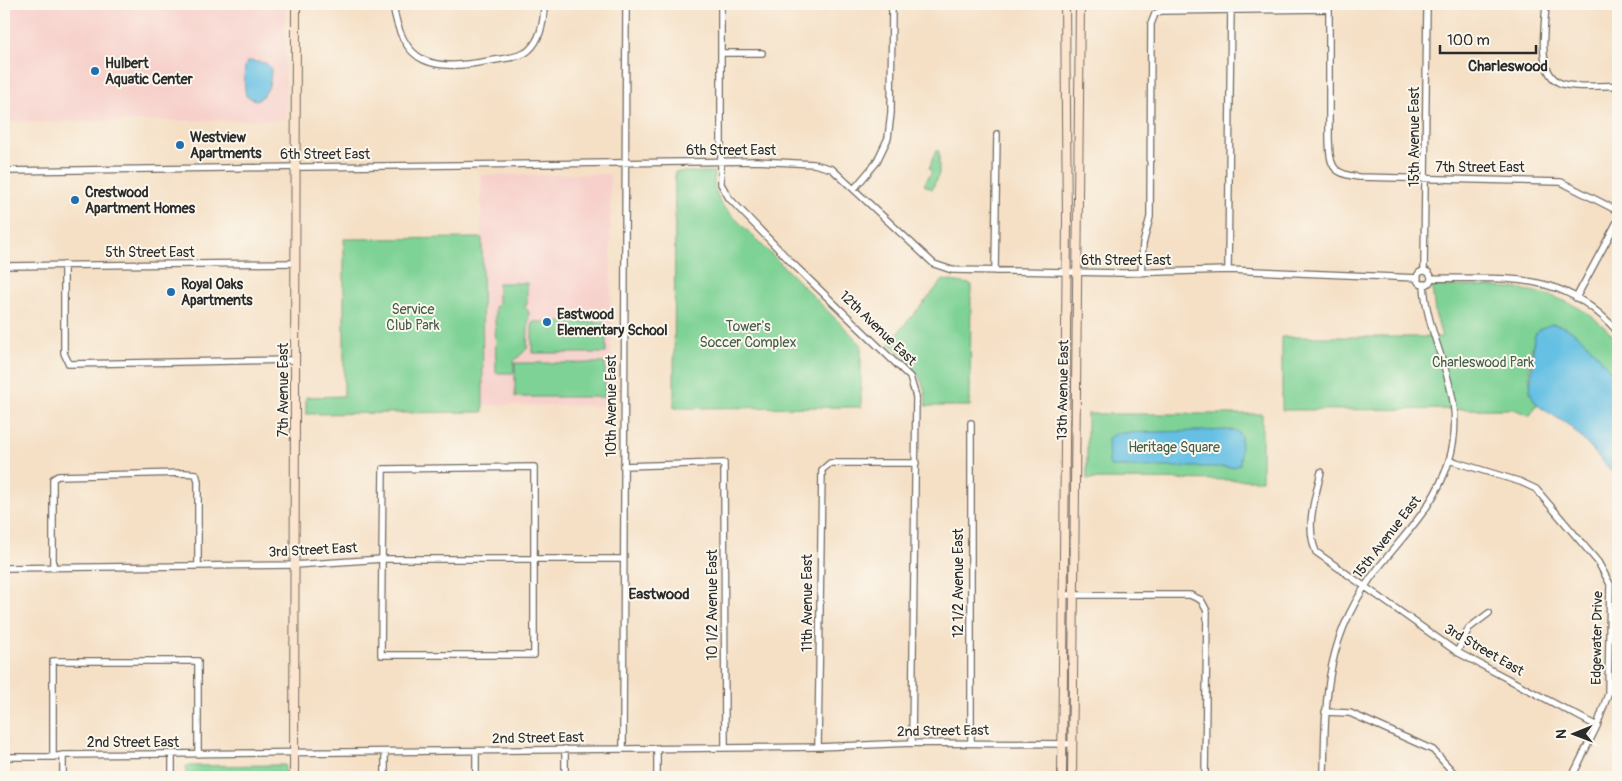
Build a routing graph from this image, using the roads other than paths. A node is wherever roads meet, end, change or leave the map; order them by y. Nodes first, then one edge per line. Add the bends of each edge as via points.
1 (296, 4) edge
2 (393, 4) edge
3 (544, 4) edge
4 (626, 4) edge
5 (722, 4) edge
6 (892, 4) edge
7 (1065, 4) edge
8 (1080, 4) edge
9 (1231, 4) edge
10 (1427, 4) edge
11 (1546, 4) edge
12 (1329, 7) edge
13 (1230, 11) junction
14 (721, 53) junction
15 (762, 53) dead end
16 (1618, 86) edge
17 (996, 134) dead end
18 (721, 162) junction
19 (624, 163) junction
20 (296, 166) junction
21 (4, 171) edge
22 (1426, 179) junction
23 (854, 189) junction
24 (1618, 210) edge
25 (1618, 220) edge
26 (296, 263) junction
27 (64, 265) junction
28 (4, 266) edge
29 (1228, 270) junction
30 (1424, 271) junction
31 (995, 272) junction
32 (1067, 272) junction
33 (1077, 272) junction
34 (1141, 273) junction
35 (1418, 278) junction
36 (1431, 278) junction
37 (1424, 284) junction
38 (1576, 298) junction
39 (1618, 332) edge
40 (296, 360) junction
41 (971, 423) dead end
42 (1449, 460) junction
43 (916, 463) junction
44 (623, 466) junction
45 (1321, 472) dead end
46 (382, 559) junction
47 (534, 559) junction
48 (623, 559) junction
49 (294, 565) junction
50 (198, 566) junction
51 (4, 568) edge
52 (53, 568) junction
53 (1364, 587) junction
54 (1064, 595) junction
55 (1074, 595) junction
56 (1488, 613) dead end
57 (1457, 652) junction
58 (1325, 712) junction
59 (1597, 726) junction
60 (912, 743) junction
61 (971, 743) junction
62 (1063, 743) junction
63 (1072, 744) junction
64 (818, 747) junction
65 (657, 748) junction
66 (725, 748) junction
67 (623, 749) junction
68 (565, 750) junction
69 (476, 751) junction
70 (385, 752) junction
71 (294, 753) junction
72 (198, 754) junction
73 (63, 755) junction
74 (172, 755) junction
75 (53, 757) junction
76 (4, 758) edge
77 (1453, 772) dead end
78 (63, 777) edge
79 (172, 777) edge
80 (294, 777) edge
81 (385, 777) edge
82 (476, 777) edge
83 (565, 777) edge
84 (657, 777) edge
85 (1062, 777) edge
86 (1072, 777) edge
87 (1205, 777) edge
88 (1324, 777) edge
89 (1572, 777) edge

1 - 20 main road, 7th Avenue East
2 - 3 street via 404,42 427,62 444,66 512,57 529,51 539,36
4 - 19 street, 10th Avenue East
5 - 14 street, 12th Avenue East
6 - 23 street via 888,138 876,163
7 - 32 main road, 13th Avenue East
8 - 33 main road, 13th Avenue East
9 - 13 street
10 - 22 street, 15th Avenue East
11 - 16 street via 1545,62 1549,76 1568,86
12 - 13 street
12 - 22 street, 7th Street East via 1329,158 1344,175
13 - 29 street
13 - 34 street via 1161,11 1155,14 1151,24 1150,217 1143,244
14 - 15 street
14 - 18 street, 12th Avenue East
17 - 31 street
18 - 19 street, 6th Street East
18 - 23 street, 6th Street East via 814,164 832,169
18 - 43 street, 12th Avenue East via 721,184 729,198 910,377 916,397
19 - 20 street, 6th Street East
19 - 44 street, 10th Avenue East
20 - 21 street, 6th Street East
20 - 26 main road, 7th Avenue East
22 - 24 street, 7th Street East via 1561,182
22 - 30 street, 15th Avenue East
23 - 31 street, 6th Street East via 934,264 952,270
25 - 38 street
26 - 27 street, 5th Street East
26 - 40 main road, 7th Avenue East
27 - 28 street, 5th Street East
27 - 40 street via 64,353 69,364
29 - 34 street, 6th Street East
29 - 35 street, 6th Street East
30 - 35 street
30 - 36 street via 1429,272
31 - 32 street, 6th Street East
32 - 33 street, 6th Street East
32 - 54 main road, 13th Avenue East
33 - 34 street, 6th Street East
33 - 55 main road, 13th Avenue East
35 - 37 street
36 - 37 street
36 - 38 street via 1527,280 1550,284
37 - 42 street, 15th Avenue East via 1428,312 1453,390 1455,417
38 - 39 street via 1592,307
40 - 49 main road, 7th Avenue East
41 - 61 street, 12 1/2 Avenue East
42 - 53 street, 15th Avenue East via 1424,513
42 - 59 street, Edgewater Drive via 1536,489 1598,562 1610,584 1610,623 1608,694
43 - 60 street, 12th Avenue East
43 - 64 street, 11th Avenue East via 830,463 822,470
44 - 48 street, 10th Avenue East
44 - 66 street, 10 1/2 Avenue East via 724,463
45 - 53 street, 3rd Street East via 1311,517 1311,539 1316,552
46 - 47 street, 3rd Street East
46 - 47 street via 383,469 534,467
46 - 47 street via 381,655 534,656
46 - 49 street, 3rd Street East
47 - 48 street, 3rd Street East
48 - 67 street, 10th Avenue East
49 - 50 street, 3rd Street East
49 - 71 main road, 7th Avenue East
50 - 52 street, 3rd Street East
50 - 52 street via 198,481 196,474 184,473 75,475 53,479
51 - 52 street, 3rd Street East
53 - 57 street, 3rd Street East
53 - 58 street, 15th Avenue East via 1336,648 1326,688
54 - 55 street
54 - 62 main road, 13th Avenue East
55 - 63 main road, 13th Avenue East
55 - 87 street via 1190,595 1202,600 1207,611
56 - 57 street via 1470,628
57 - 59 street, 3rd Street East
58 - 77 street via 1350,713 1434,750
58 - 88 street, 15th Avenue East
59 - 89 street, Edgewater Drive
60 - 61 street, 2nd Street East
60 - 64 street, 2nd Street East
61 - 62 street, 2nd Street East
62 - 63 street, 2nd Street East
62 - 85 main road, 13th Avenue East
63 - 86 main road, 13th Avenue East
64 - 66 street, 2nd Street East
65 - 66 street, 2nd Street East
65 - 67 street, 2nd Street East
65 - 84 street
67 - 68 street, 2nd Street East
68 - 69 street, 2nd Street East
68 - 83 street
69 - 70 street, 2nd Street East
69 - 82 street
70 - 71 street, 2nd Street East
70 - 81 street
71 - 72 street, 2nd Street East
71 - 80 main road, 7th Avenue East
72 - 74 street, 2nd Street East
72 - 75 street via 198,661 53,661
73 - 74 street, 2nd Street East
73 - 75 street, 2nd Street East
73 - 78 street
74 - 79 street
75 - 76 street, 2nd Street East

